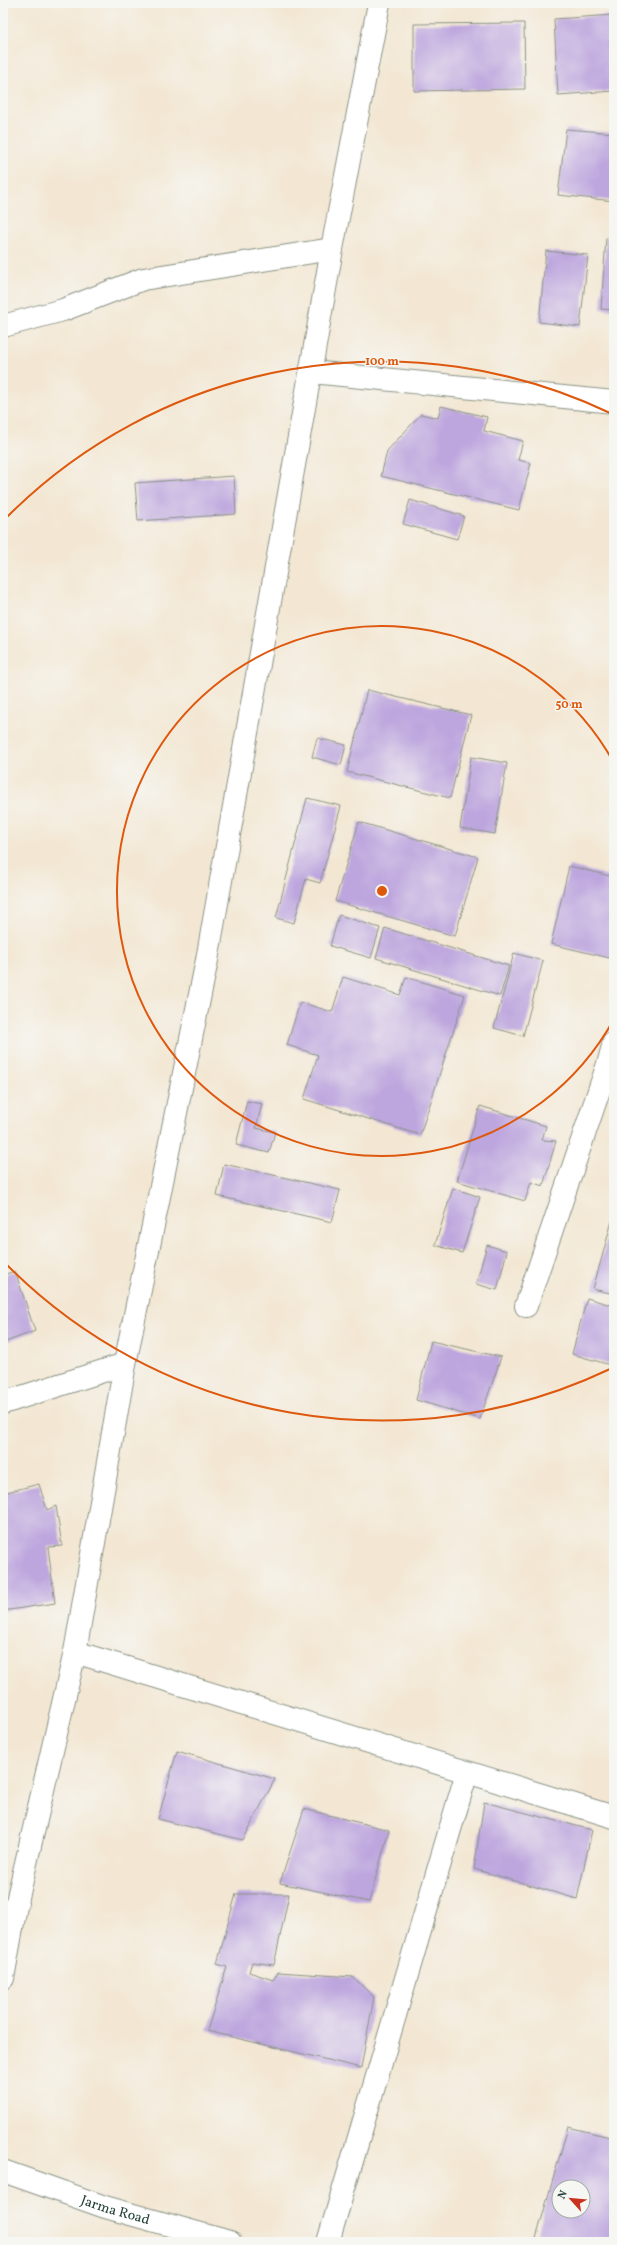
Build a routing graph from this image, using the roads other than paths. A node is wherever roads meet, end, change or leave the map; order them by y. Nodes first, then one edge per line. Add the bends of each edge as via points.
1 (379, 3) edge
2 (332, 249) junction
3 (3, 326) edge
4 (312, 372) junction
5 (614, 402) edge
6 (612, 1055) edge
7 (526, 1306) dead end
8 (125, 1364) junction
9 (3, 1403) edge
10 (75, 1652) junction
11 (467, 1772) junction
12 (614, 1817) edge
13 (3, 1978) edge
14 (3, 2171) edge
15 (230, 2242) edge
16 (328, 2242) edge

1 - 2 street
2 - 3 street via 143,279 63,310
2 - 4 street
4 - 5 street
4 - 8 street via 207,960
6 - 7 street
8 - 9 street
8 - 10 street
10 - 11 street
10 - 13 street via 16,1906
11 - 12 street
11 - 16 street
14 - 15 street, Jarma Road via 105,2207

